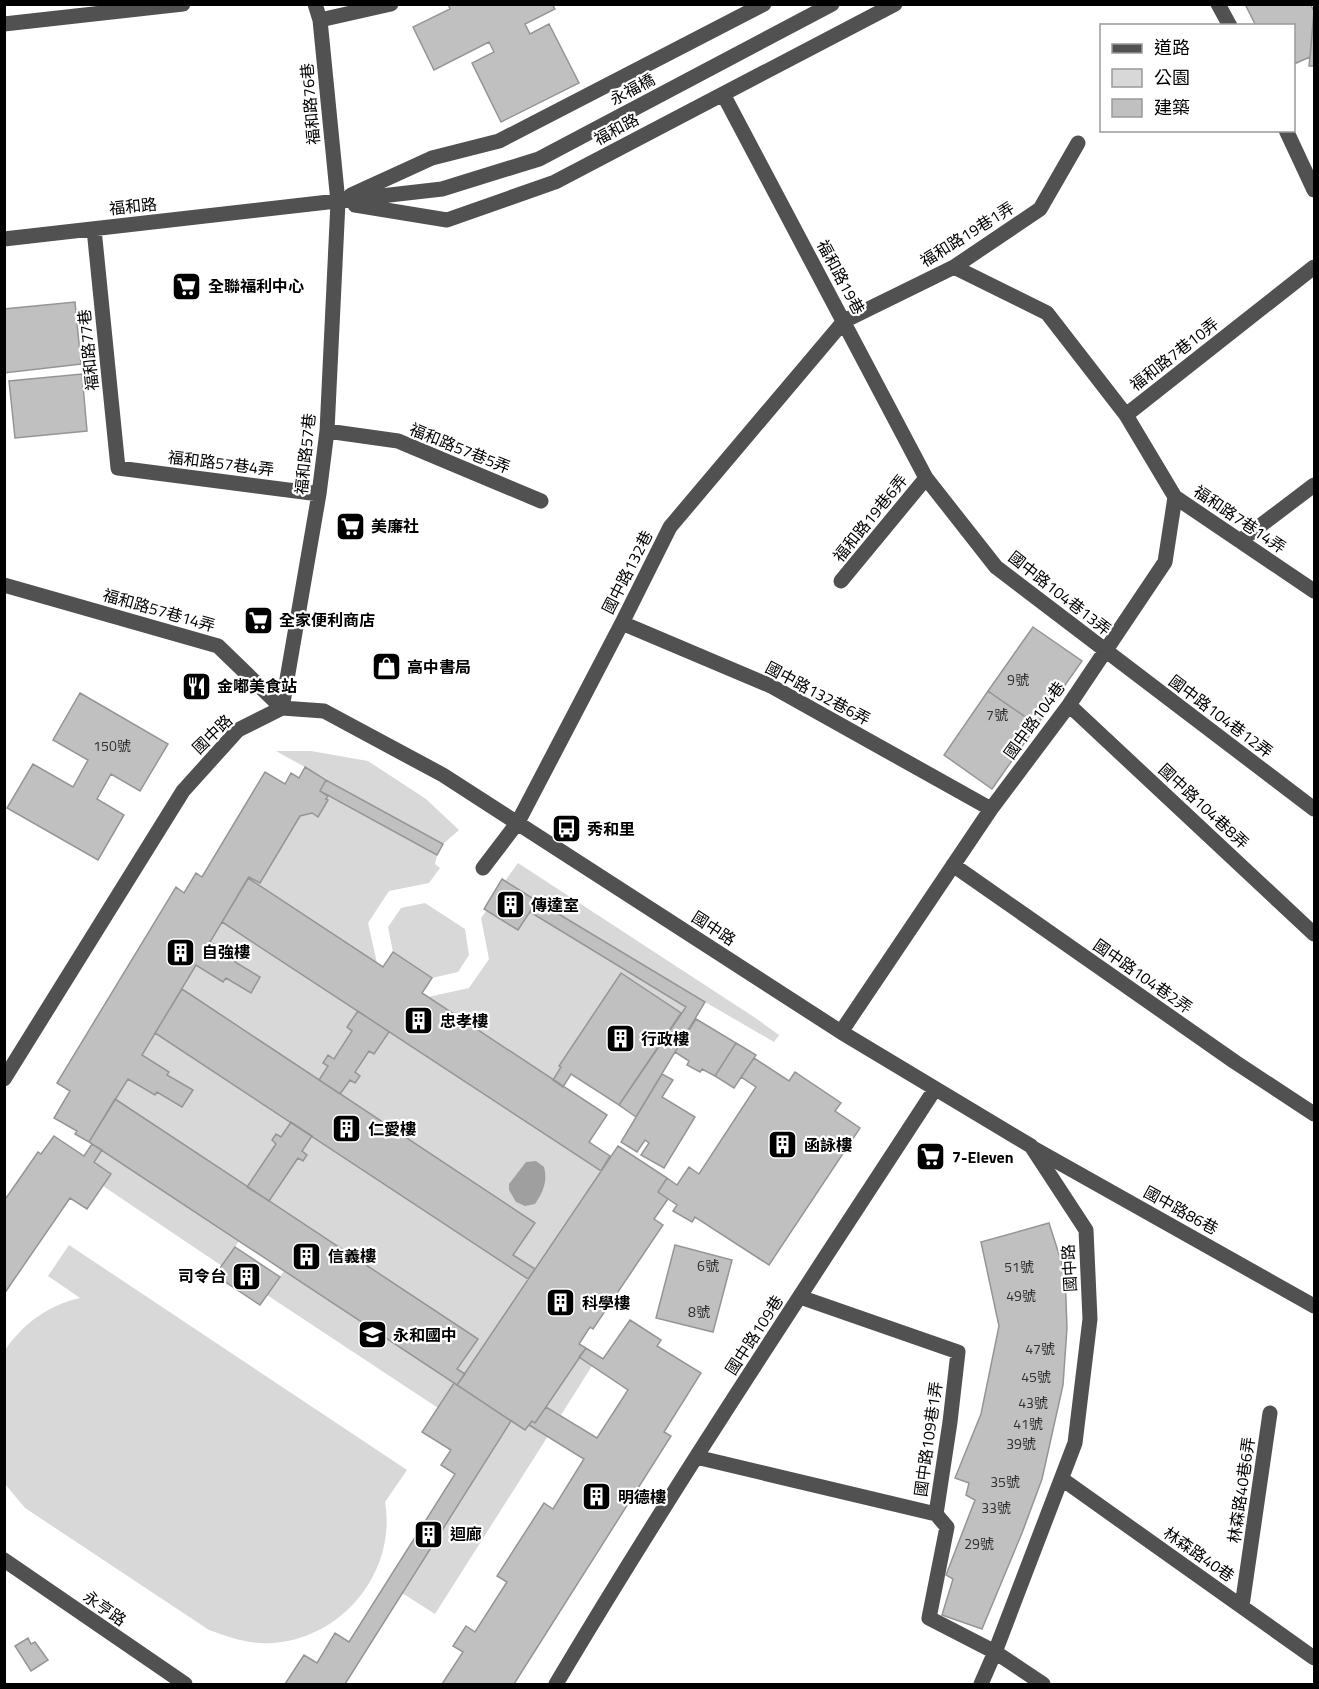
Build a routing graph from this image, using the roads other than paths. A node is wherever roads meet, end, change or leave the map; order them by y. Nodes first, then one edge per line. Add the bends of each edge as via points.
1 (183, 4) edge
2 (315, 4) edge
3 (391, 4) edge
4 (764, 4) edge
5 (832, 4) edge
6 (895, 4) edge
7 (1218, 4) edge
8 (320, 20) junction
9 (4, 24) edge
10 (1229, 24) edge
11 (723, 94) junction
12 (1287, 132) edge
13 (1078, 144) dead end
14 (442, 189) joint
15 (1314, 190) edge
16 (338, 202) junction
17 (94, 228) junction
18 (4, 239) edge
19 (954, 267) junction
20 (1314, 267) edge
21 (844, 321) junction
22 (1126, 415) junction
23 (327, 431) junction
24 (118, 468) joint
25 (926, 477) junction
26 (1314, 485) edge
27 (319, 494) junction
28 (1175, 497) junction
29 (541, 501) dead end
30 (1240, 541) junction
31 (842, 581) dead end
32 (4, 585) edge
33 (1314, 591) edge
34 (622, 623) junction
35 (1106, 651) junction
36 (1069, 705) junction
37 (282, 708) junction
38 (991, 809) junction
39 (1314, 809) edge
40 (518, 822) junction
41 (953, 865) junction
42 (483, 868) dead end
43 (1314, 934) edge
44 (842, 1032) junction
45 (4, 1079) edge
46 (935, 1089) junction
47 (1314, 1114) edge
48 (1031, 1146) junction
49 (800, 1297) junction
50 (1314, 1306) edge
51 (1270, 1413) dead end
52 (696, 1457) junction
53 (1062, 1479) junction
54 (936, 1514) junction
55 (4, 1560) edge
56 (1242, 1606) junction
57 (996, 1652) junction
58 (1314, 1658) edge
59 (185, 1684) edge
60 (556, 1684) edge
61 (981, 1684) edge
62 (1043, 1684) edge

1 - 9 street
2 - 8 street, 福和路76巷
3 - 8 street
4 - 16 street, 福和路 via 499,141 432,158
5 - 14 street, 永福橋 via 539,159
6 - 11 street, 福和路
7 - 10 street
8 - 16 street, 福和路76巷
11 - 16 street, 福和路 via 555,182 447,220
11 - 21 street, 福和路19巷
12 - 15 street
13 - 19 street, 福和路19巷1弄 via 1040,209
14 - 16 street, 福和路
16 - 17 street, 福和路
16 - 23 street, 福和路57巷
17 - 18 street, 福和路
17 - 24 street, 福和路77巷
19 - 21 street, 福和路19巷1弄
19 - 22 street, 福和路7巷10弄 via 1047,313
20 - 22 street, 福和路7巷10弄
21 - 25 street, 福和路19巷
21 - 34 street, 國中路132巷 via 670,527
22 - 28 street
23 - 27 street, 福和路57巷
23 - 29 street, 福和路57巷5弄 via 398,441
24 - 27 street, 福和路57巷4弄
25 - 31 street, 福和路19巷6弄
25 - 35 street, 國中路104巷13弄 via 996,567
26 - 30 street
27 - 37 street, 福和路57巷
28 - 30 street, 福和路7巷14弄
28 - 35 street, 國中路104巷 via 1165,562
30 - 33 street, 福和路7巷14弄
32 - 37 street, 福和路57巷14弄 via 218,646
34 - 38 street, 國中路132巷6弄 via 771,686
34 - 40 street, 國中路132巷
35 - 36 street, 國中路104巷
35 - 39 street, 國中路104巷12弄
36 - 38 street, 國中路104巷
36 - 43 street, 國中路104巷8弄
37 - 40 street, 國中路 via 324,711 443,775
37 - 45 street, 國中路 via 238,730 183,791
38 - 41 street, 國中路104巷
40 - 42 street, 國中路132巷
40 - 44 street, 國中路
41 - 44 street, 國中路104巷
41 - 47 street, 國中路104巷2弄
44 - 46 street, 國中路
46 - 48 street, 國中路
46 - 49 street, 國中路109巷
48 - 50 street, 國中路86巷
48 - 53 street, 國中路 via 1086,1230 1090,1319 1075,1443
49 - 52 street, 國中路109巷
49 - 54 street, 國中路109巷1弄 via 958,1352
51 - 56 street, 林森路40巷6弄
52 - 54 street
52 - 60 street, 國中路109巷
53 - 56 street, 林森路40巷
53 - 57 street, 國中路
54 - 57 street, 國中路109巷1弄 via 947,1527 929,1618
55 - 59 street, 永亨路
56 - 58 street, 林森路40巷
57 - 61 street, 國中路
57 - 62 street

